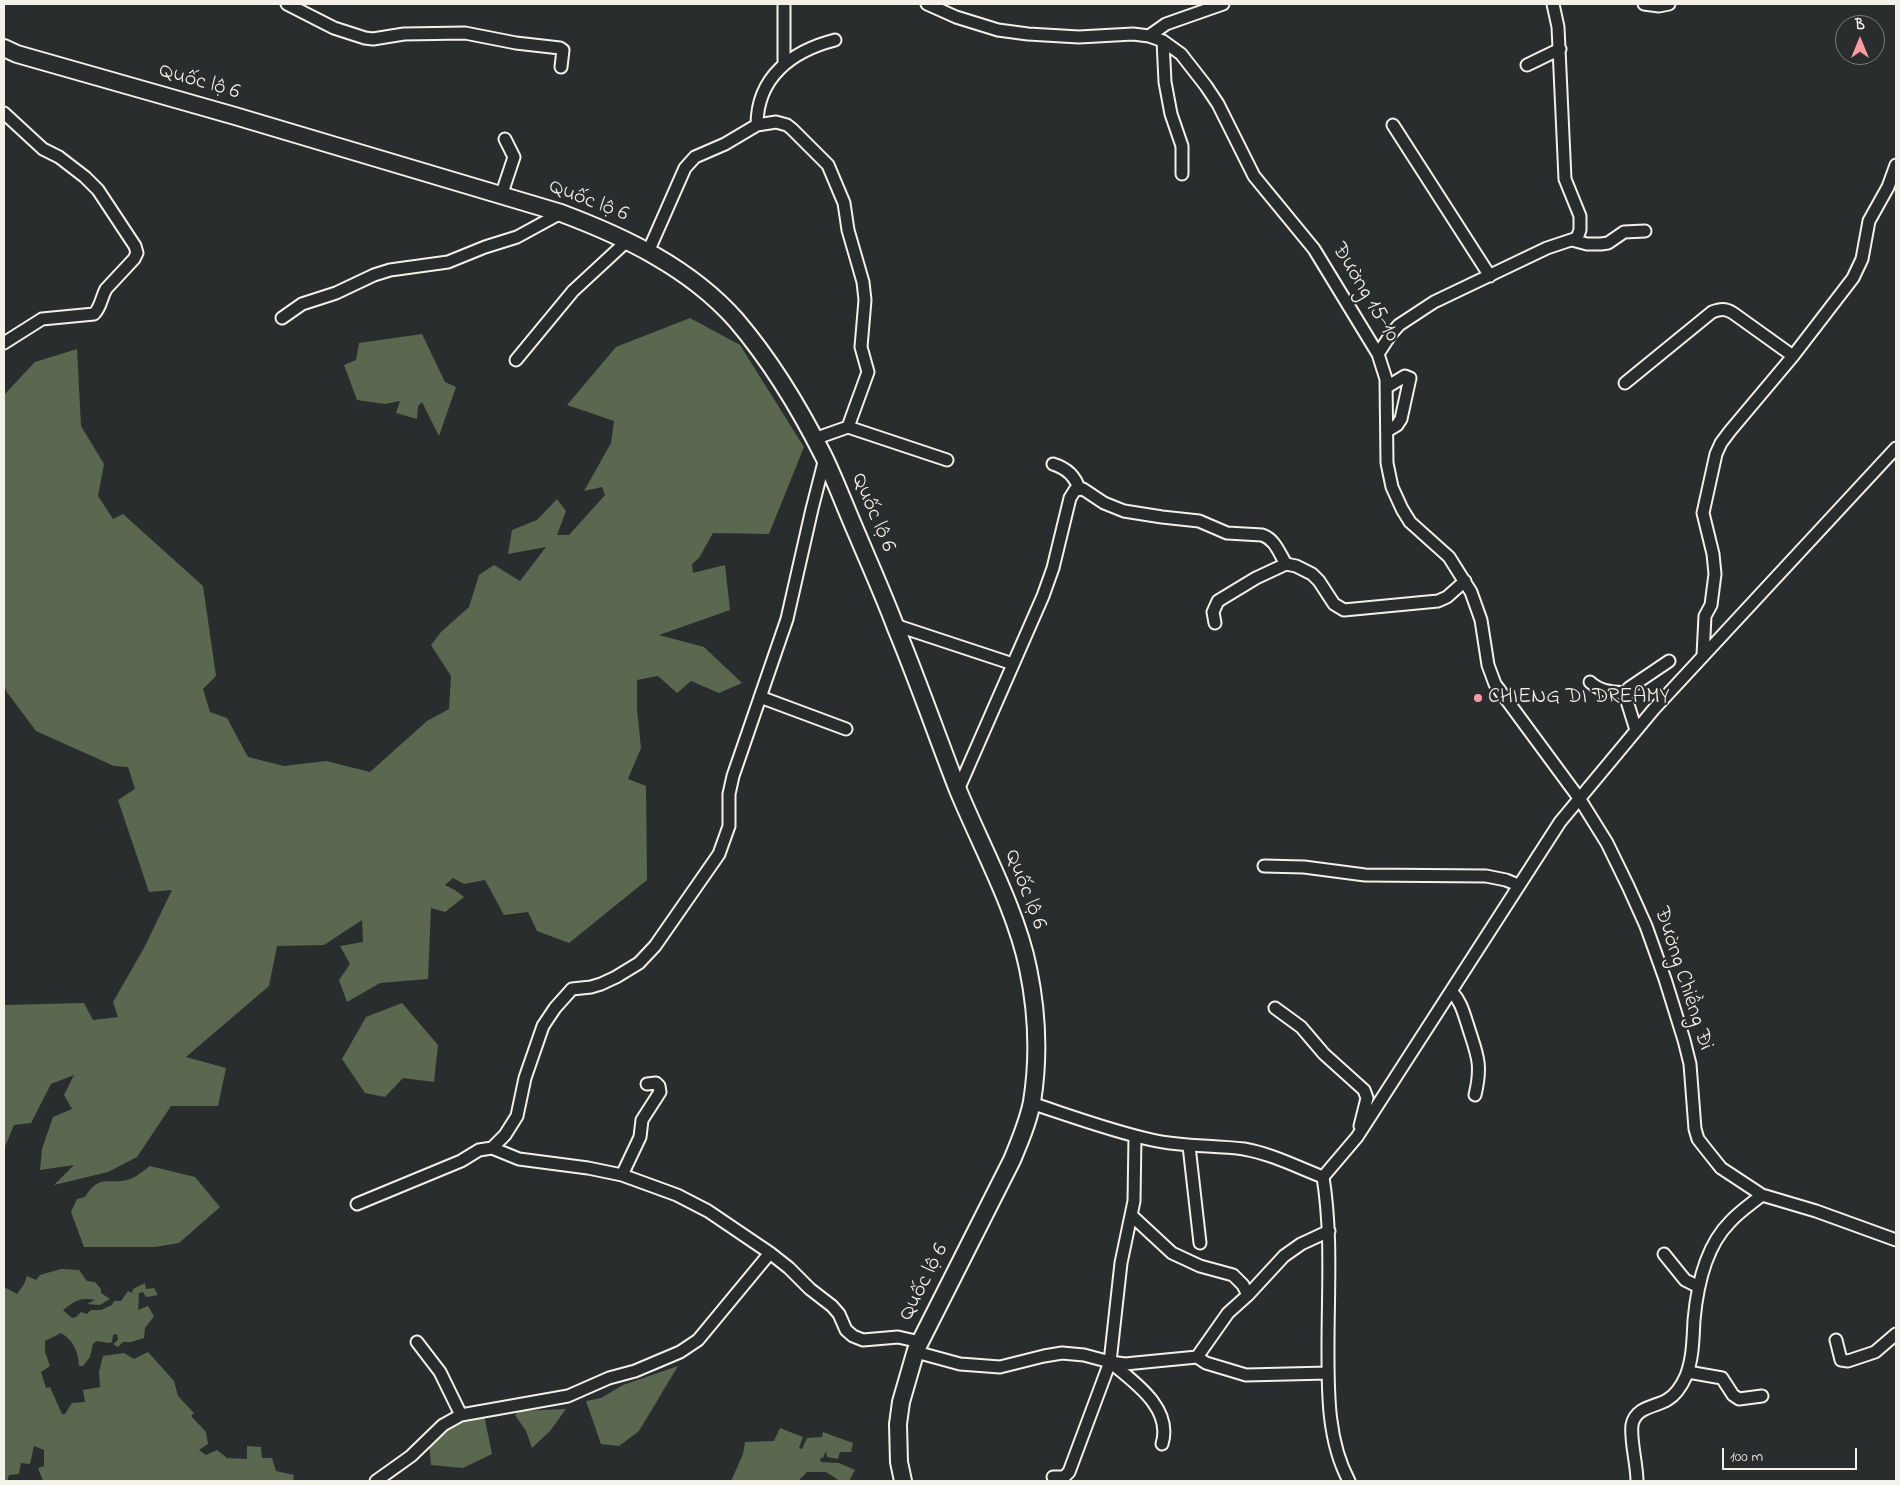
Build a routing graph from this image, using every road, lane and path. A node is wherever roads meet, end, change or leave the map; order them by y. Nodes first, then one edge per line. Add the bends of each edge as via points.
1 (286, 4) edge
2 (784, 4) edge
3 (927, 4) edge
4 (1223, 4) edge
5 (1553, 4) edge
6 (1644, 4) edge
7 (1669, 4) edge
8 (1149, 36) junction
9 (835, 40) dead end
10 (1163, 41) junction
11 (4, 48) edge
12 (1560, 49) junction
13 (784, 63) junction
14 (1527, 65) dead end
15 (561, 67) dead end
16 (4, 113) edge
17 (756, 125) junction
18 (1393, 125) dead end
19 (505, 139) dead end
20 (1896, 165) edge
21 (1182, 174) dead end
22 (501, 196) junction
23 (561, 214) junction
24 (1645, 231) dead end
25 (1572, 240) junction
26 (627, 241) junction
27 (648, 252) junction
28 (1490, 276) junction
29 (282, 318) dead end
30 (4, 343) edge
31 (1378, 354) junction
32 (1793, 356) junction
33 (516, 360) dead end
34 (1625, 383) dead end
35 (1386, 387) junction
36 (848, 427) junction
37 (1387, 431) junction
38 (814, 439) junction
39 (1896, 448) edge
40 (825, 458) junction
41 (947, 460) dead end
42 (1053, 464) dead end
43 (1079, 489) junction
44 (1286, 564) junction
45 (1465, 581) junction
46 (1215, 623) dead end
47 (895, 625) junction
48 (1703, 655) junction
49 (1670, 661) dead end
50 (1013, 664) junction
51 (1590, 682) dead end
52 (1626, 693) junction
53 (760, 697) junction
54 (846, 728) dead end
55 (1636, 730) junction
56 (958, 790) junction
57 (1579, 798) junction
58 (1264, 866) dead end
59 (1518, 885) junction
60 (1452, 992) junction
61 (1275, 1008) dead end
62 (647, 1084) dead end
63 (1475, 1094) dead end
64 (1032, 1103) junction
65 (1135, 1136) junction
66 (1357, 1138) junction
67 (1189, 1146) junction
68 (492, 1148) junction
69 (622, 1175) junction
70 (1323, 1177) junction
71 (1762, 1195) junction
72 (357, 1204) dead end
73 (1131, 1215) junction
74 (1328, 1231) junction
75 (1896, 1240) edge
76 (1200, 1243) dead end
77 (770, 1253) junction
78 (1664, 1254) dead end
79 (1699, 1287) junction
80 (1248, 1296) junction
81 (1896, 1334) edge
82 (1836, 1340) dead end
83 (417, 1342) dead end
84 (918, 1347) junction
85 (1197, 1356) junction
86 (1110, 1362) junction
87 (1688, 1372) junction
88 (1328, 1373) junction
89 (1762, 1396) dead end
90 (461, 1414) junction
91 (1162, 1444) dead end
92 (1054, 1476) dead end
93 (376, 1481) edge
94 (903, 1481) edge
95 (1349, 1481) edge
96 (1637, 1481) edge

1 - 15 street via 334,28 365,38 466,33 560,48 563,50
2 - 13 street
3 - 8 street, Đường 15-10 via 978,24 1013,32 1086,37
4 - 8 street via 1166,24
5 - 12 street
6 - 7 street
8 - 10 street, Đường 15-10
9 - 13 street
10 - 21 street via 1166,91 1182,146
10 - 31 street, Đường 15-10 via 1181,54 1206,86 1254,176 1314,249
11 - 22 highway, Quốc lộ 6
12 - 14 street
12 - 25 street via 1565,179 1580,216 1580,234
13 - 17 street via 762,93
16 - 30 street via 43,149 59,157 98,190 137,253 106,290 94,314 42,319
17 - 27 street via 691,160
17 - 36 street via 776,122 792,129 825,161 844,203 865,294 861,347 868,372
18 - 28 street
19 - 22 street via 514,156
20 - 32 street via 1869,221 1862,259 1853,278
22 - 23 highway, Quốc lộ 6
23 - 26 highway, Quốc lộ 6
23 - 29 street via 517,237 448,262 374,275 302,304
24 - 25 street via 1624,232 1601,244
25 - 28 street via 1547,248
26 - 27 highway, Quốc lộ 6
26 - 33 street via 573,291
27 - 38 highway, Quốc lộ 6 via 684,274 734,318 785,388
28 - 31 street via 1449,294 1404,321
31 - 35 street, Đường 15-10 via 1384,368
32 - 34 street via 1724,309 1712,312
32 - 48 street via 1730,431 1716,454 1702,513 1715,574 1711,605 1706,616
35 - 37 street, Đường 15-10
35 - 37 street via 1405,376 1410,378 1401,419
36 - 38 street
36 - 41 street
37 - 45 street, Đường 15-10 via 1390,479 1402,509 1415,528 1449,557
38 - 40 highway, Quốc lộ 6
39 - 48 street
40 - 47 highway, Quốc lộ 6
40 - 53 street via 788,618
42 - 43 street via 1068,470
43 - 44 street via 1124,511 1200,521 1233,534 1267,536
43 - 50 street via 1070,498 1050,577
44 - 45 street via 1312,574 1337,607 1344,610 1438,601
44 - 46 street via 1218,601 1213,612
45 - 57 street, Đường 15-10 via 1481,620 1488,665 1495,684
47 - 50 street
47 - 56 highway, Quốc lộ 6
48 - 55 street
49 - 52 street
50 - 56 street
51 - 52 street via 1606,692
52 - 55 street
53 - 54 street
53 - 68 street via 733,776 729,826 719,854 655,946 639,963 601,984 572,989 555,1008 543,1026 530,1062 517,1116
55 - 57 street
56 - 64 highway, Quốc lộ 6 via 1013,918 1028,966 1036,1032
57 - 59 street
57 - 71 street, Đường Chiềng Đi via 1607,843 1628,886 1665,979 1690,1064 1692,1108 1698,1139 1721,1168
58 - 59 street via 1293,866 1365,875 1486,876
59 - 60 street
60 - 63 street via 1460,1002 1477,1050 1479,1079
60 - 66 street
61 - 66 street via 1301,1027 1324,1054 1366,1093 1367,1103
62 - 69 street via 656,1083 660,1092 642,1120 640,1137
64 - 65 street
64 - 84 highway, Quốc lộ 6 via 1012,1160
65 - 67 street
65 - 73 street via 1135,1191
66 - 70 street
67 - 70 street via 1256,1152
67 - 76 street
68 - 69 street via 527,1161
68 - 72 street via 479,1150 461,1161
69 - 77 street via 650,1183 690,1202
70 - 74 street
71 - 75 street, Đường Chiềng Đi
71 - 79 street via 1724,1228 1710,1254
73 - 80 street via 1172,1253 1200,1266 1233,1275
73 - 86 street via 1120,1271
74 - 80 street via 1288,1252
74 - 88 street
77 - 84 street via 832,1306 853,1336 863,1340 898,1338
77 - 90 street via 687,1349 568,1396
78 - 79 street via 1685,1280
79 - 87 street
80 - 85 street via 1228,1313
81 - 82 street via 1875,1352 1848,1361 1841,1360
83 - 90 street via 440,1372
84 - 86 street via 960,1364 1000,1367 1062,1353
84 - 94 highway, Quốc lộ 6 via 901,1402 898,1424
85 - 86 street via 1133,1364
85 - 88 street via 1206,1363 1246,1375
86 - 91 street via 1152,1402 1164,1425
86 - 92 street via 1069,1472 1064,1477
87 - 89 street via 1722,1378 1739,1399
87 - 96 street via 1678,1390 1668,1399 1641,1410 1634,1418 1632,1432
88 - 95 street via 1330,1421 1338,1457
90 - 93 street via 443,1425 411,1456

